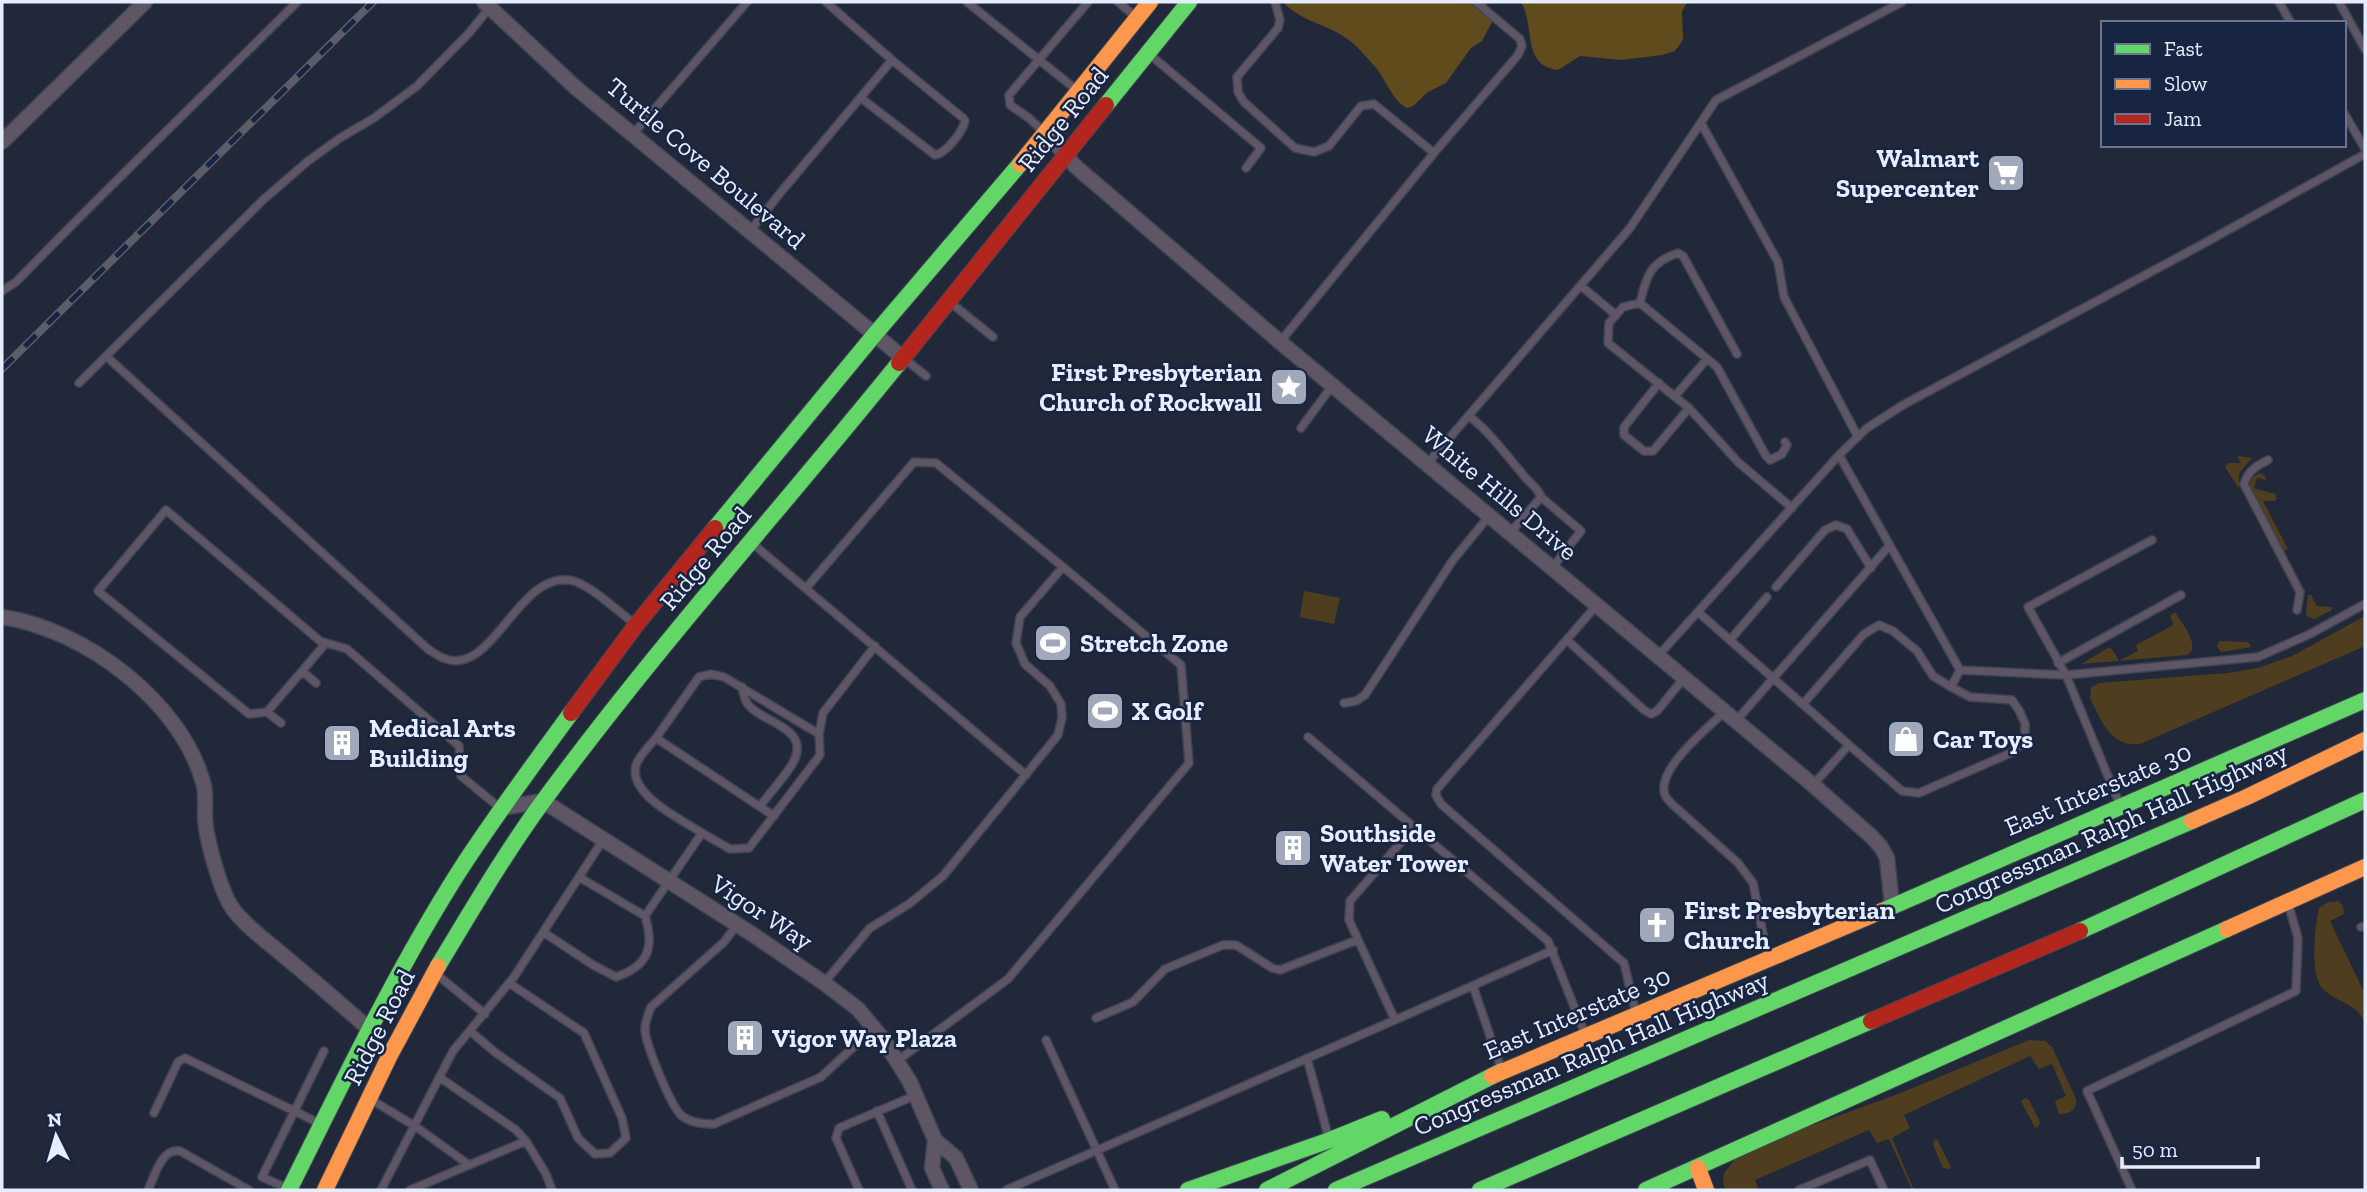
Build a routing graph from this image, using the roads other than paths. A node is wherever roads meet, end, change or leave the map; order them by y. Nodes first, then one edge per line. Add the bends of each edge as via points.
1 (145, 2) edge
2 (297, 2) edge
3 (747, 2) edge
4 (826, 2) edge
5 (967, 2) edge
6 (1088, 2) edge
7 (1118, 2) edge
8 (1150, 2) edge
9 (1189, 2) edge
10 (1275, 2) edge
11 (1476, 2) edge
12 (1902, 2) edge
13 (2279, 2) edge
14 (2339, 2) edge
15 (487, 5) edge
16 (1137, 18) junction
17 (2290, 21) edge
18 (2365, 49) edge
19 (1148, 52) junction
20 (892, 60) junction
21 (1040, 61) junction
22 (1079, 92) junction
23 (861, 98) junction
24 (2346, 117) edge
25 (1701, 122) junction
26 (1046, 133) junction
27 (633, 134) junction
28 (2, 142) edge
29 (2365, 152) edge
30 (1434, 153) junction
31 (1064, 156) junction
32 (1245, 167) dead end
33 (750, 232) junction
34 (1581, 286) junction
35 (2, 291) edge
36 (948, 300) junction
37 (1640, 303) junction
38 (1616, 315) junction
39 (875, 334) junction
40 (993, 337) dead end
41 (1280, 342) junction
42 (1737, 354) dead end
43 (106, 356) junction
44 (902, 356) junction
45 (1707, 359) junction
46 (926, 376) dead end
47 (79, 383) dead end
48 (1659, 383) junction
49 (1333, 386) junction
50 (1675, 396) junction
51 (1689, 408) junction
52 (1468, 416) junction
53 (1301, 428) dead end
54 (1858, 437) junction
55 (1785, 442) dead end
56 (1839, 455) junction
57 (2268, 460) dead end
58 (1427, 464) junction
59 (1541, 498) junction
60 (1792, 508) junction
61 (1490, 516) junction
62 (1510, 533) junction
63 (2152, 540) dead end
64 (751, 542) junction
65 (1889, 546) junction
66 (1063, 567) junction
67 (1552, 568) junction
68 (1871, 568) junction
69 (807, 587) junction
70 (1776, 587) dead end
71 (2181, 595) dead end
72 (1767, 597) dead end
73 (2365, 604) edge
74 (1597, 605) junction
75 (2297, 610) dead end
76 (1698, 612) junction
77 (2, 617) edge
78 (636, 625) junction
79 (1567, 640) junction
80 (1730, 640) junction
81 (326, 643) junction
82 (875, 646) junction
83 (1658, 656) junction
84 (2058, 663) junction
85 (1960, 670) junction
86 (302, 671) junction
87 (2066, 675) junction
88 (1684, 678) junction
89 (1774, 678) junction
90 (316, 683) dead end
91 (742, 687) junction
92 (1951, 687) junction
93 (2365, 700) edge
94 (1344, 703) dead end
95 (1803, 704) junction
96 (267, 712) junction
97 (1724, 712) junction
98 (1736, 722) junction
99 (281, 723) dead end
100 (819, 734) junction
101 (1308, 737) dead end
102 (656, 738) junction
103 (2365, 740) edge
104 (1849, 745) junction
105 (1026, 775) junction
106 (1813, 785) junction
107 (2365, 800) edge
108 (543, 801) junction
109 (760, 806) junction
110 (2120, 806) junction
111 (501, 808) junction
112 (775, 816) junction
113 (1415, 826) junction
114 (702, 832) junction
115 (604, 839) junction
116 (2365, 867) edge
117 (579, 877) junction
118 (668, 881) junction
119 (2288, 903) junction
120 (1892, 905) junction
121 (645, 916) junction
122 (737, 925) junction
123 (543, 932) junction
124 (1357, 940) junction
125 (1553, 950) junction
126 (1768, 961) junction
127 (434, 972) junction
128 (509, 983) junction
129 (824, 983) junction
130 (1473, 986) junction
131 (485, 1014) junction
132 (1637, 1015) junction
133 (1096, 1018) dead end
134 (1395, 1020) junction
135 (874, 1028) junction
136 (369, 1029) junction
137 (470, 1031) junction
138 (1586, 1038) junction
139 (1046, 1040) dead end
140 (324, 1051) dead end
141 (1307, 1058) junction
142 (897, 1061) junction
143 (1502, 1072) junction
144 (439, 1077) junction
145 (916, 1095) junction
146 (369, 1099) junction
147 (877, 1111) junction
148 (295, 1112) junction
149 (154, 1113) dead end
150 (321, 1124) junction
151 (415, 1126) junction
152 (935, 1140) junction
153 (1330, 1140) junction
154 (526, 1141) junction
155 (1096, 1150) junction
156 (469, 1165) junction
157 (1698, 1168) junction
158 (148, 1190) edge
159 (249, 1190) edge
160 (289, 1190) edge
161 (325, 1190) edge
162 (381, 1190) edge
163 (410, 1190) edge
164 (552, 1190) edge
165 (859, 1190) edge
166 (912, 1190) edge
167 (942, 1190) edge
168 (971, 1190) edge
169 (1006, 1190) edge
170 (1115, 1190) edge
171 (1188, 1190) edge
172 (1267, 1190) edge
173 (1336, 1190) edge
174 (1480, 1190) edge
175 (1646, 1190) edge
176 (1706, 1190) edge
177 (1799, 1190) edge
178 (1884, 1190) edge
179 (2132, 1190) edge

1 - 28 street
2 - 35 lane
3 - 27 lane
4 - 20 lane
5 - 21 lane
6 - 21 lane
7 - 16 lane
8 - 16 main road, Ridge Road
9 - 19 main road, Ridge Road
10 - 30 lane via 1278,28 1237,77 1244,103 1295,148 1314,152 1328,146 1362,106 1374,104
11 - 30 lane via 1520,39 1521,49
12 - 25 lane via 1716,100
13 - 17 lane
14 - 18 lane
15 - 27 street, Turtle Cove Boulevard
15 - 43 lane via 469,33 416,86 308,161 263,200
16 - 22 main road, Ridge Road
19 - 31 main road, Ridge Road
19 - 32 lane via 1261,148
20 - 23 lane
20 - 23 lane via 963,118 963,128 941,154 934,155
21 - 22 lane
21 - 26 lane via 1008,102
22 - 26 main road, Ridge Road
23 - 33 lane
24 - 29 lane
25 - 34 lane via 1630,228
25 - 54 lane via 1778,262 1784,297
26 - 31 street, White Hills Drive
26 - 39 main road, Ridge Road
27 - 33 street, Turtle Cove Boulevard
29 - 54 lane via 1903,405
30 - 41 lane
31 - 36 main road, Ridge Road
31 - 41 street, White Hills Drive
33 - 39 street, Turtle Cove Boulevard
34 - 38 lane
34 - 52 lane
36 - 40 lane
36 - 44 main road, Ridge Road
37 - 38 lane via 1623,307
37 - 42 lane via 1651,270 1678,253
37 - 45 lane
38 - 48 lane via 1609,323 1608,343
39 - 44 street, Turtle Cove Boulevard
39 - 78 main road, Ridge Road
41 - 49 street, White Hills Drive
43 - 47 lane
43 - 78 lane via 420,642 445,659 466,660 482,650 536,589 551,581 570,579 586,587
44 - 46 lane
44 - 64 main road, Ridge Road
45 - 50 lane
45 - 55 lane via 1717,367 1766,456 1770,460 1782,454
48 - 50 lane
48 - 51 lane via 1624,426 1624,435 1644,451 1653,451
49 - 53 lane
49 - 58 street, White Hills Drive
50 - 51 lane
51 - 60 lane via 1738,462
52 - 58 lane
52 - 59 lane via 1484,428
54 - 56 lane
56 - 60 lane
56 - 65 lane
57 - 75 lane via 2256,466 2244,484 2300,592
58 - 61 street, White Hills Drive
59 - 62 lane
59 - 67 lane via 1581,531
60 - 76 lane
61 - 62 street, White Hills Drive
61 - 94 lane via 1453,561 1365,695
62 - 67 street, White Hills Drive
63 - 84 lane via 2028,607
64 - 69 lane
64 - 108 main road, Ridge Road
65 - 68 lane
65 - 85 lane
66 - 69 lane via 936,463 914,462
66 - 105 lane via 1020,617 1016,643 1025,664 1050,686 1061,704 1062,718 1058,735
66 - 142 lane via 1181,665 1189,763 1008,978
67 - 74 street, White Hills Drive
68 - 70 lane via 1847,529 1836,526 1825,530
68 - 89 lane
69 - 82 lane
71 - 84 lane
72 - 80 lane
73 - 87 lane via 2258,657
74 - 79 lane
74 - 83 street, White Hills Drive
76 - 80 lane
76 - 83 lane
77 - 136 street via 60,633 90,649 160,708 186,741 205,787 205,821 220,880 233,909
78 - 111 main road, Ridge Road
79 - 88 lane via 1651,713
79 - 132 lane via 1437,789 1436,796 1624,963
80 - 89 lane
81 - 86 lane
81 - 96 lane via 166,510 98,590 249,715
81 - 111 lane via 347,649 458,746 461,776
82 - 100 lane via 823,713
82 - 105 lane
83 - 88 street, White Hills Drive
84 - 87 lane
85 - 87 lane
85 - 92 lane
86 - 90 lane
86 - 96 lane
87 - 110 lane
88 - 97 street, White Hills Drive
89 - 95 lane
89 - 98 lane
91 - 100 lane
91 - 102 lane via 724,677 699,677
91 - 109 lane via 747,705 790,732 796,744 792,765
92 - 95 lane via 1933,676 1917,651 1879,625 1864,634
92 - 104 lane via 1970,697 2012,700 2025,724 2025,738 2013,752 1919,793 1902,791
93 - 110 main road, East Interstate 30
95 - 104 lane
96 - 99 lane
97 - 98 street, White Hills Drive
97 - 126 lane via 1670,767 1664,794 1738,863 1753,883
98 - 106 street, White Hills Drive
100 - 112 lane via 820,755
101 - 113 lane
102 - 109 lane
102 - 114 lane via 636,764 636,780 644,794
103 - 173 main road, Congressman Ralph Hall Highway via 2248,797
104 - 106 lane
105 - 129 lane via 943,876 870,928
106 - 120 street, White Hills Drive via 1881,848 1887,858
107 - 174 main road via 2136,907
108 - 111 street
108 - 115 street, Vigor Way
108 - 127 main road, Ridge Road
109 - 112 lane
110 - 120 main road, East Interstate 30
111 - 136 main road, Ridge Road
112 - 114 lane via 749,848 730,849
113 - 124 lane via 1350,901 1349,920
113 - 125 lane
114 - 118 lane
115 - 117 lane
115 - 118 street, Vigor Way
116 - 119 main road
117 - 121 lane
117 - 123 lane
118 - 121 lane
118 - 122 street, Vigor Way
119 - 157 main road
119 - 179 lane via 2298,939 2296,991 2087,1091
120 - 126 main road, East Interstate 30
121 - 123 lane via 650,940 645,957 639,966 616,977
122 - 129 street, Vigor Way
122 - 135 lane via 651,1007 646,1019 646,1039 673,1105 682,1115 713,1124 814,1081
123 - 128 lane
124 - 133 lane via 1280,970 1236,945 1223,945 1165,969 1133,1002
124 - 134 lane
125 - 130 lane
125 - 138 lane
126 - 132 main road, East Interstate 30
127 - 131 lane
127 - 146 main road, Ridge Road
128 - 131 lane
128 - 137 lane via 584,1033 622,1118 626,1139 610,1153 595,1154 578,1138 560,1098
129 - 135 street, Vigor Way
130 - 134 lane
130 - 143 lane
131 - 137 lane
132 - 138 main road, East Interstate 30
134 - 141 lane
135 - 142 street, Vigor Way
136 - 150 main road, Ridge Road
137 - 144 lane
138 - 143 main road, East Interstate 30
139 - 155 lane
140 - 148 lane
141 - 153 lane
141 - 155 lane
142 - 145 street, Vigor Way
143 - 153 main road, East Interstate 30
143 - 172 main road
144 - 151 lane
144 - 154 lane
145 - 147 lane
145 - 152 street, Vigor Way
146 - 151 lane
146 - 161 main road, Ridge Road
147 - 165 lane via 839,1128 836,1138
147 - 166 lane
148 - 149 lane via 185,1058 178,1062
148 - 150 lane
148 - 160 lane via 262,1177
150 - 160 main road, Ridge Road
151 - 156 lane
151 - 162 lane
152 - 167 street, Vigor Way via 932,1168
152 - 168 street, Vigor Way via 956,1158
153 - 171 main road, East Interstate 30
154 - 156 lane
154 - 164 lane
155 - 169 lane
155 - 170 lane
156 - 163 lane
157 - 175 main road
157 - 176 main road
158 - 159 lane via 165,1156 174,1150
177 - 178 lane via 1870,1160

